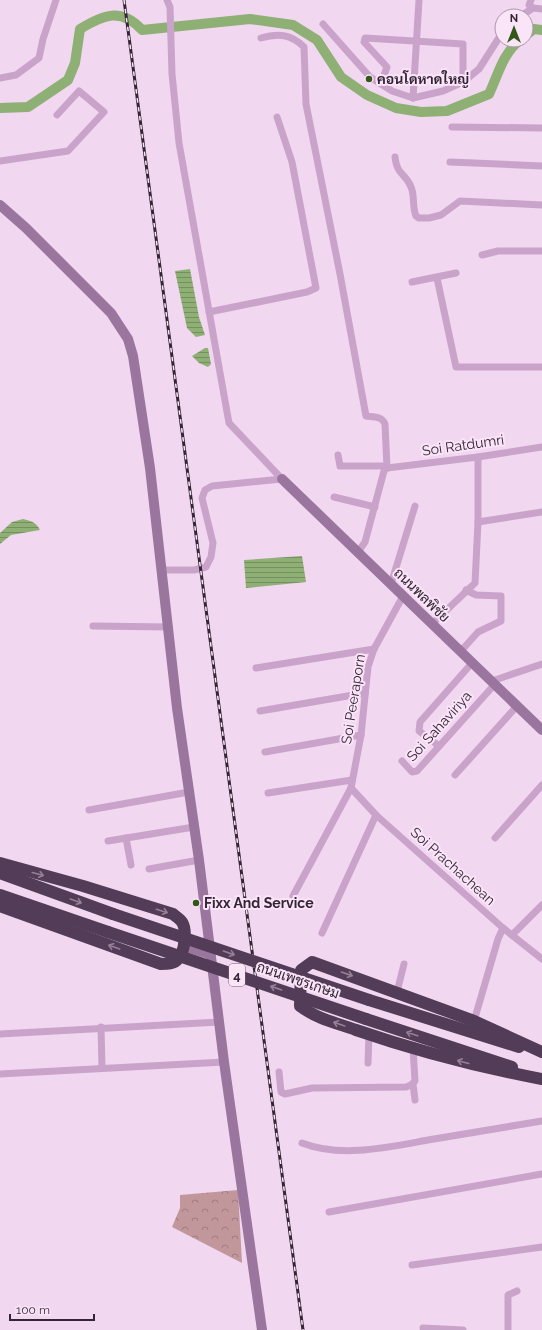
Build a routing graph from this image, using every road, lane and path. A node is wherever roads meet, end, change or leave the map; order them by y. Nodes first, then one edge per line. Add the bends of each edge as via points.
1 (56, 0) edge
2 (419, 0) edge
3 (531, 0) edge
4 (169, 4) edge
5 (533, 8) edge
6 (323, 24) dead end
7 (261, 38) dead end
8 (416, 42) junction
9 (494, 46) edge
10 (0, 78) edge
11 (464, 82) junction
12 (381, 84) junction
13 (413, 98) junction
14 (57, 115) dead end
15 (277, 117) dead end
16 (452, 127) dead end
17 (542, 128) edge
18 (395, 157) dead end
19 (0, 160) edge
20 (450, 162) dead end
21 (542, 166) edge
22 (0, 205) edge
23 (542, 205) edge
24 (542, 251) edge
25 (482, 255) dead end
26 (456, 273) dead end
27 (437, 278) junction
28 (412, 282) dead end
29 (209, 312) junction
30 (542, 367) edge
31 (542, 447) edge
32 (338, 455) dead end
33 (478, 457) junction
34 (387, 468) junction
35 (282, 479) junction
36 (334, 497) dead end
37 (415, 506) dead end
38 (375, 507) junction
39 (542, 512) edge
40 (478, 522) junction
41 (358, 552) junction
42 (162, 570) junction
43 (391, 584) junction
44 (466, 590) junction
45 (403, 596) junction
46 (432, 624) junction
47 (93, 626) dead end
48 (169, 627) junction
49 (374, 649) junction
50 (461, 651) junction
51 (472, 663) junction
52 (542, 664) edge
53 (256, 668) dead end
54 (493, 683) junction
55 (365, 693) junction
56 (517, 706) junction
57 (260, 711) dead end
58 (542, 730) edge
59 (361, 735) junction
60 (439, 746) junction
61 (265, 752) dead end
62 (402, 761) dead end
63 (455, 775) dead end
64 (352, 780) junction
65 (542, 785) edge
66 (351, 788) junction
67 (189, 792) junction
68 (268, 793) dead end
69 (89, 810) dead end
70 (376, 815) junction
71 (194, 827) junction
72 (126, 838) junction
73 (494, 838) dead end
74 (108, 841) dead end
75 (199, 860) junction
76 (0, 863) edge
77 (131, 865) dead end
78 (149, 869) dead end
79 (0, 873) edge
80 (0, 895) edge
81 (293, 896) dead end
82 (542, 905) edge
83 (0, 906) edge
84 (503, 928) junction
85 (322, 933) dead end
86 (512, 935) junction
87 (183, 946) junction
88 (209, 954) junction
89 (542, 959) edge
90 (404, 964) dead end
91 (398, 992) junction
92 (474, 1021) junction
93 (219, 1022) junction
94 (101, 1027) junction
95 (0, 1034) edge
96 (369, 1035) junction
97 (507, 1035) junction
98 (542, 1046) edge
99 (413, 1048) junction
100 (542, 1052) edge
101 (542, 1055) edge
102 (224, 1062) junction
103 (368, 1063) dead end
104 (102, 1068) junction
105 (490, 1069) junction
106 (279, 1072) dead end
107 (0, 1074) edge
108 (542, 1078) edge
109 (413, 1084) junction
110 (542, 1087) edge
111 (415, 1100) dead end
112 (542, 1121) edge
113 (302, 1143) dead end
114 (542, 1174) edge
115 (330, 1212) dead end
116 (542, 1247) edge
117 (412, 1265) dead end
118 (517, 1291) dead end
119 (423, 1328) dead end
120 (262, 1330) edge
121 (463, 1330) edge
122 (508, 1330) edge

1 - 10 street via 39,58 16,75
2 - 8 street
3 - 5 street via 529,5
4 - 29 street via 172,74 179,143
6 - 12 street via 370,77
7 - 34 street via 275,34 296,40 304,47 306,104 366,416 384,421
8 - 11 street via 463,44
8 - 12 street via 364,38 364,42 387,68
8 - 13 street
9 - 11 street via 479,69
11 - 13 street via 443,91
12 - 13 street via 392,91
14 - 19 street via 78,91 104,112 68,151
15 - 29 street via 292,162 316,288
16 - 17 street
18 - 23 street via 397,169 411,186 414,211 419,218 441,216 460,201
20 - 21 street
22 - 42 street via 111,313 128,339 146,438
24 - 25 street via 498,251
26 - 27 street
27 - 28 street
27 - 30 street via 456,366
29 - 35 street via 229,423
31 - 33 street, Soi Ratdumri
32 - 34 street, Soi Ratdumri via 340,466
33 - 34 street, Soi Ratdumri
33 - 40 street
34 - 38 street
35 - 41 street, ถนนพลพิชัย
35 - 42 street via 212,486 205,490 202,498 213,543 206,567 194,570
36 - 38 street
37 - 43 street
38 - 41 street via 365,542
39 - 40 street
40 - 44 street via 475,583
41 - 43 street, ถนนพลพิชัย
42 - 48 street
43 - 45 street, ถนนพลพิชัย
44 - 46 street
44 - 50 street via 476,595 501,596 501,621 478,632
45 - 46 street, ถนนพลพิชัย
45 - 49 street, Soi Peeraporn
46 - 50 street, ถนนพลพิชัย
47 - 48 street
48 - 67 street via 176,708
49 - 53 street via 274,662
49 - 55 street, Soi Peeraporn via 368,667
50 - 51 street, ถนนพลพิชัย
51 - 54 street, ถนนพลพิชัย
51 - 60 street via 420,722 419,731
52 - 54 street
54 - 56 street, ถนนพลพิชัย
54 - 60 street, Soi Sahaviriya
55 - 57 street
55 - 59 street, Soi Peeraporn
56 - 58 street, ถนนพลพิชัย
56 - 63 street
59 - 61 street
59 - 64 street, Soi Peeraporn
60 - 62 street, Soi Sahaviriya via 414,772
64 - 66 street, Soi Peeraporn
64 - 68 street
65 - 73 street
66 - 70 street, Soi Prachachean
66 - 81 street
67 - 69 street
67 - 71 street
70 - 84 street, Soi Prachachean
70 - 85 street
71 - 72 street
71 - 75 street
72 - 74 street
72 - 77 street
75 - 78 street
75 - 88 street
76 -> 87 highway via 172,914 182,921
79 -> 101 highway, ถนนเพชรเกษม / 4, bridge via 369,1000
108 -> 80 highway, ถนนเพชรเกษม / 4, bridge
82 - 86 street
87 -> 83 highway via 179,958 171,964 161,964
84 - 86 street, Soi Prachachean
84 - 92 street
86 - 89 street, Soi Prachachean
87 - 88 street
88 - 93 street
90 - 91 street
91 - 92 highway
96 -> 91 highway via 311,1015 300,1006 301,970 312,962
92 - 97 highway
93 - 94 street
93 - 102 street
94 - 95 street
94 - 104 street
96 - 99 highway
96 - 103 street
97 - 98 highway
97 - 100 highway
105 -> 99 highway
99 - 109 street
102 - 104 street
102 - 120 street
104 - 107 street
105 - 108 highway
105 - 110 highway
106 - 109 street via 281,1092 285,1094 312,1088 406,1087
109 - 111 street
112 - 113 street via 378,1148 325,1149
114 - 115 street
116 - 117 street
118 - 122 street via 508,1295
119 - 121 street

